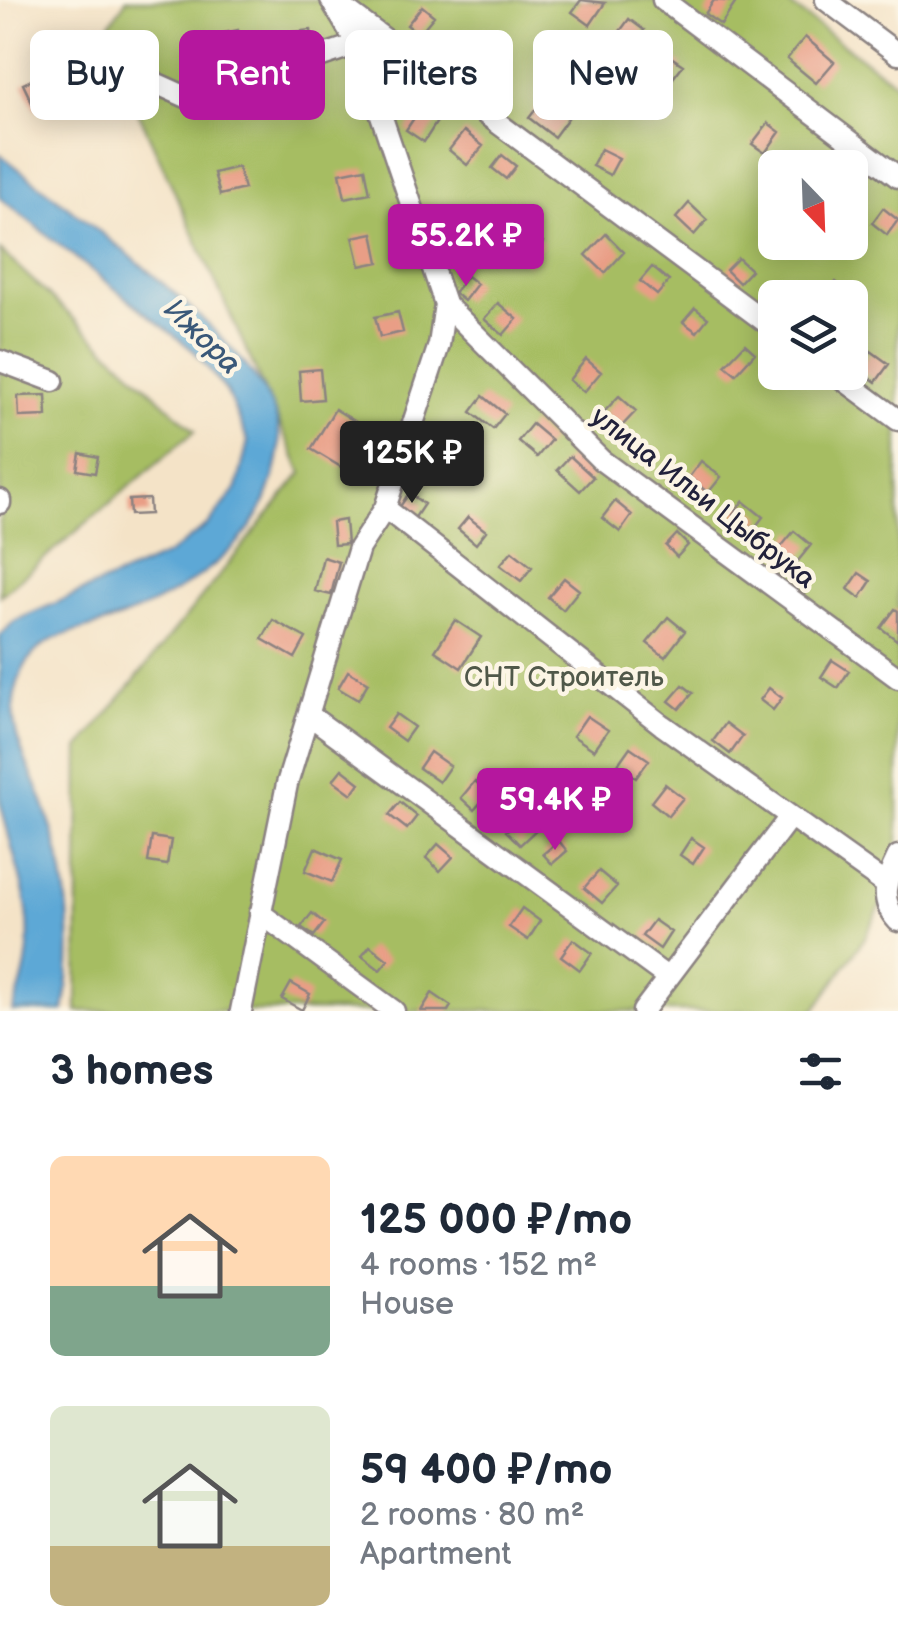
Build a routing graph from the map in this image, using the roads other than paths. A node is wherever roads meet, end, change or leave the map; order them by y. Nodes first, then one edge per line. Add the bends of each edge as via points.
1 (332, 0) edge
2 (664, 0) edge
3 (826, 0) edge
4 (350, 30) edge
5 (345, 48) edge
6 (898, 54) edge
7 (159, 85) edge
8 (384, 120) edge
9 (898, 177) edge
10 (446, 304) junction
11 (758, 316) edge
12 (0, 361) edge
13 (53, 381) dead end
14 (858, 390) edge
15 (898, 420) edge
16 (385, 508) junction
17 (898, 678) edge
18 (309, 715) junction
19 (789, 818) junction
20 (898, 856) edge
21 (884, 883) junction
22 (260, 914) junction
23 (898, 921) edge
24 (667, 977) junction
25 (241, 1011) edge
26 (394, 1011) edge
27 (643, 1011) edge

1 - 4 street
1 - 11 street
2 - 9 street
3 - 6 street
5 - 7 street via 193,100
8 - 10 street
10 - 16 street via 439,345
10 - 17 street, улица Ильи Цыбрука via 602,460
12 - 13 street
14 - 15 street
16 - 18 street via 359,548
16 - 19 street
18 - 22 street
18 - 24 street
19 - 21 street
19 - 24 street
20 - 21 street
21 - 23 street via 888,911
22 - 25 street
22 - 26 street
24 - 27 street

